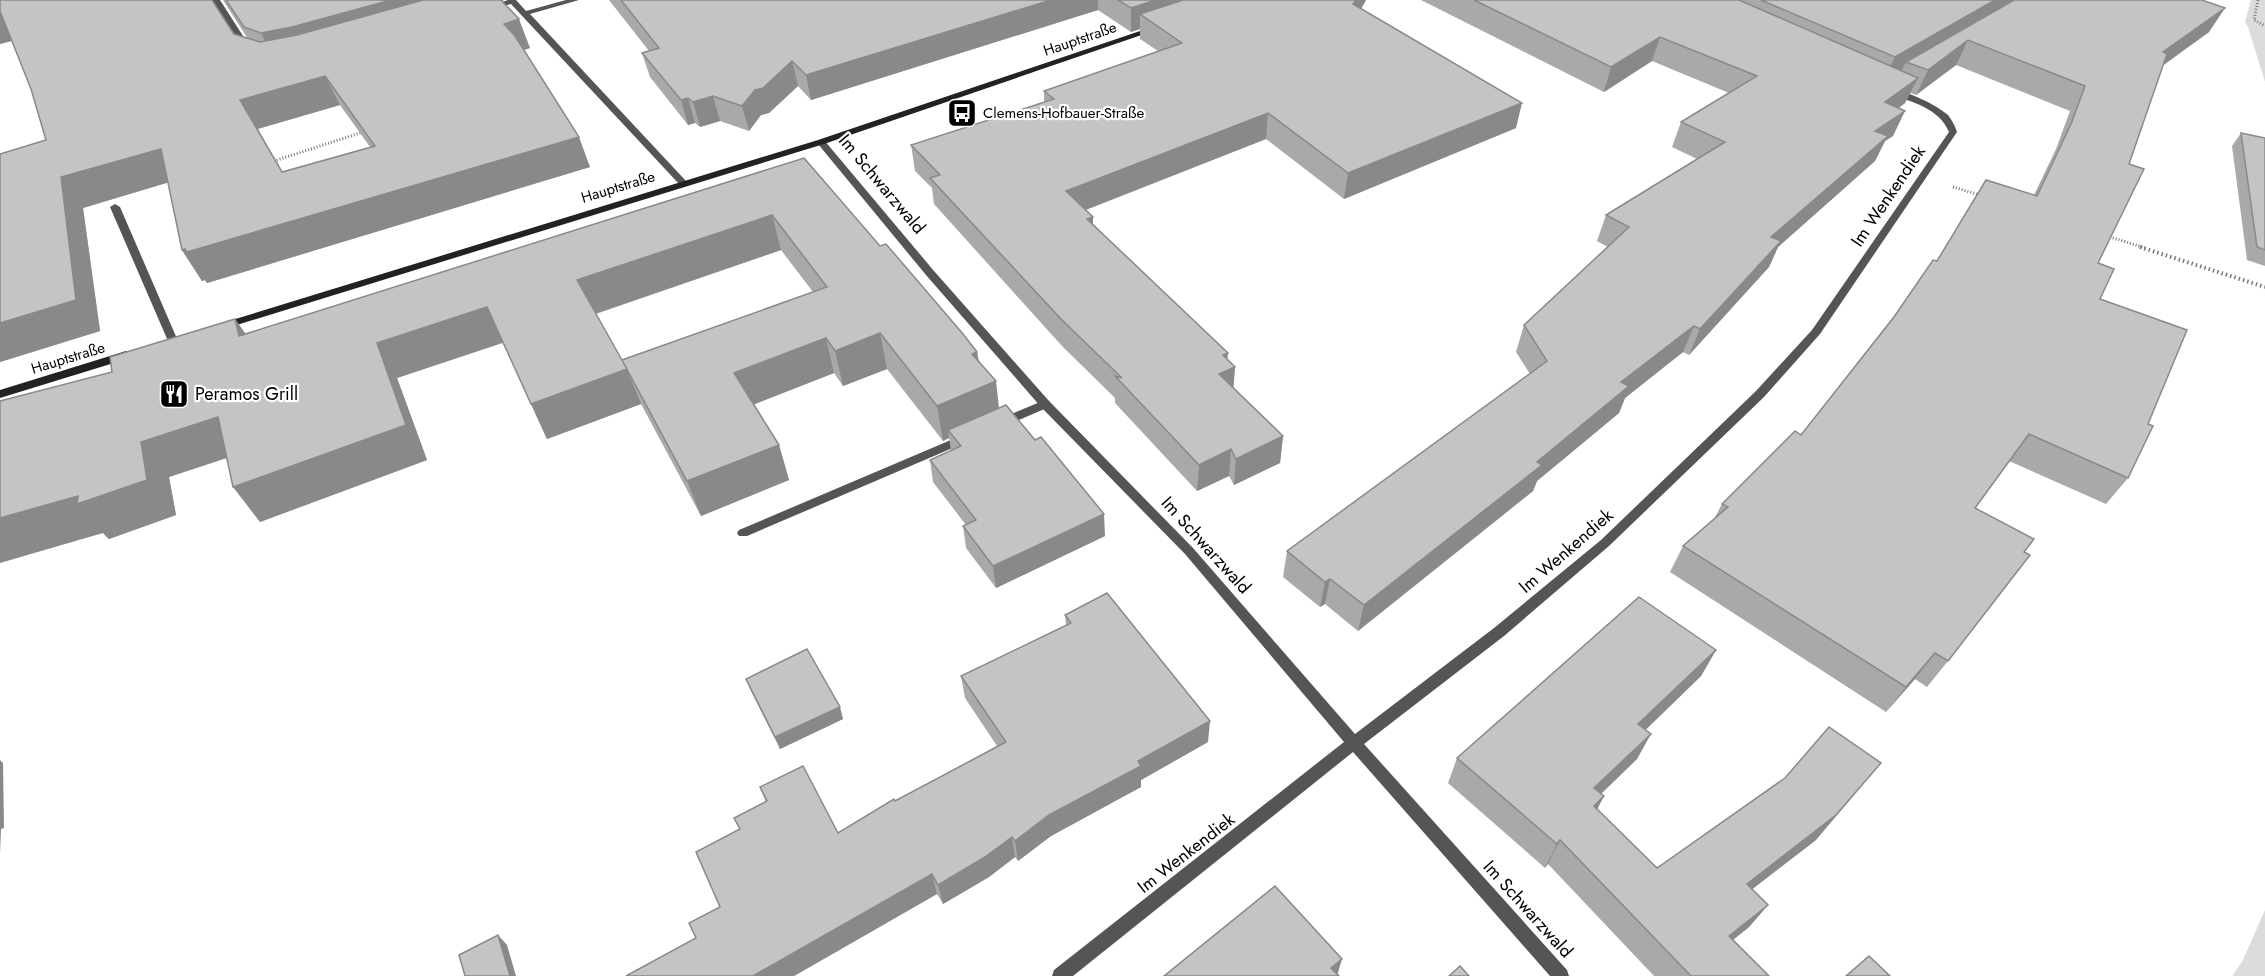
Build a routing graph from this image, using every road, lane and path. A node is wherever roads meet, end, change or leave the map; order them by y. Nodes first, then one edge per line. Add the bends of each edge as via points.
1 (216, 0) edge
2 (575, 0) edge
3 (2258, 0) edge
4 (513, 1) edge
5 (479, 11) edge
6 (526, 13) junction
7 (1168, 25) edge
8 (2265, 26) edge
9 (255, 60) edge
10 (1893, 81) edge
11 (371, 129) edge
12 (821, 142) junction
13 (269, 162) edge
14 (1924, 177) junction
15 (683, 183) junction
16 (1981, 195) edge
17 (115, 207) dead end
18 (2106, 236) edge
19 (2265, 287) edge
20 (217, 327) edge
21 (173, 340) edge
22 (140, 351) edge
23 (0, 394) edge
24 (1045, 404) junction
25 (743, 533) dead end
26 (1354, 743) junction
27 (1060, 976) edge
28 (1562, 976) edge

1 - 9 street
2 - 6 street
3 - 8 path via 2254,20
4 - 5 street
4 - 6 street
6 - 15 street
7 - 12 street, Hauptstraße
10 - 14 street, Im Wenkendiek via 1883,87 1935,110 1951,124 1953,132
11 - 13 path
12 - 15 street, Hauptstraße
12 - 24 street, Im Schwarzwald
14 - 16 path
14 - 26 street, Im Wenkendiek via 1816,332 1760,394 1605,543 1499,632
15 - 20 street, Hauptstraße
17 - 21 street
18 - 19 path
22 - 23 street, Hauptstraße
24 - 25 street
24 - 26 street, Im Schwarzwald via 1189,551
26 - 27 street, Im Wenkendiek
26 - 28 street, Im Schwarzwald

